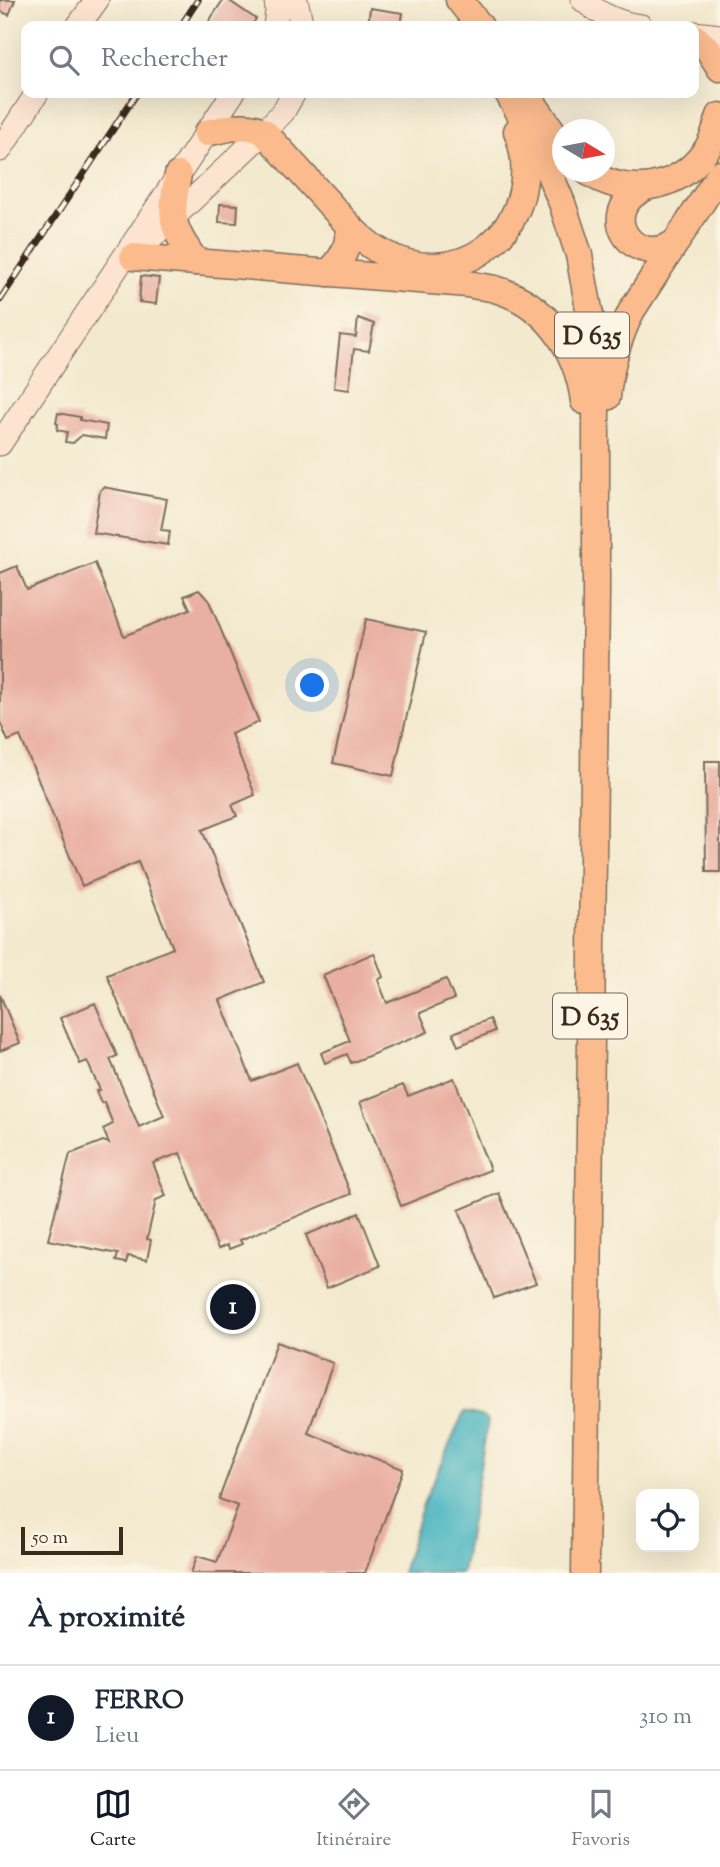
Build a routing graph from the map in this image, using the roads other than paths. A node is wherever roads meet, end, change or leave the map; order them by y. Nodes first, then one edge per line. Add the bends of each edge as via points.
1 (87, 0) edge
2 (97, 0) edge
3 (276, 0) edge
4 (296, 0) edge
5 (448, 0) edge
6 (459, 0) edge
7 (583, 0) edge
8 (80, 21) edge
9 (82, 21) edge
10 (277, 21) edge
11 (301, 21) edge
12 (458, 21) edge
13 (463, 21) edge
14 (476, 21) edge
15 (619, 21) edge
16 (699, 35) edge
17 (720, 36) edge
18 (699, 40) edge
19 (720, 68) edge
20 (34, 98) edge
21 (230, 98) edge
22 (291, 98) edge
23 (499, 98) edge
24 (512, 98) edge
25 (529, 98) edge
26 (720, 116) edge
27 (552, 131) edge
28 (207, 132) junction
29 (264, 132) junction
30 (0, 150) edge
31 (720, 174) edge
32 (178, 175) junction
33 (608, 182) edge
34 (644, 188) junction
35 (173, 219) junction
36 (349, 226) junction
37 (677, 241) junction
38 (133, 257) junction
39 (196, 262) junction
40 (328, 273) junction
41 (107, 284) junction
42 (0, 444) edge
43 (596, 594) junction
44 (594, 672) junction
45 (585, 1573) edge

1 - 8 main road
2 - 9 main road
3 - 10 main road
4 - 11 main road
5 - 12 main road
5 - 13 main road
6 - 14 main road
7 - 15 main road
16 - 17 main road
18 - 19 main road
20 - 30 main road
21 - 28 main road
22 - 29 main road
23 - 36 main road via 522,144 525,178 515,215 496,242 473,256 432,266 387,255
24 - 43 main road, D 635 via 562,203 579,255 590,315 596,386
25 - 27 main road
26 - 34 main road via 707,150 692,168 671,181
28 - 29 main road via 247,126
28 - 32 main road
29 - 35 main road
29 - 36 main road
31 - 37 main road
32 - 35 main road
32 - 41 main road
33 - 34 main road
34 - 37 main road via 624,203 622,227 627,237 654,251
35 - 38 main road
35 - 39 main road
36 - 40 main road via 343,258
37 - 43 main road via 632,310 614,353
38 - 39 main road
38 - 41 main road
39 - 40 main road
40 - 44 main road via 495,289 536,311 566,344 584,406
41 - 42 main road
43 - 44 main road, D 635
44 - 45 main road, D 635

